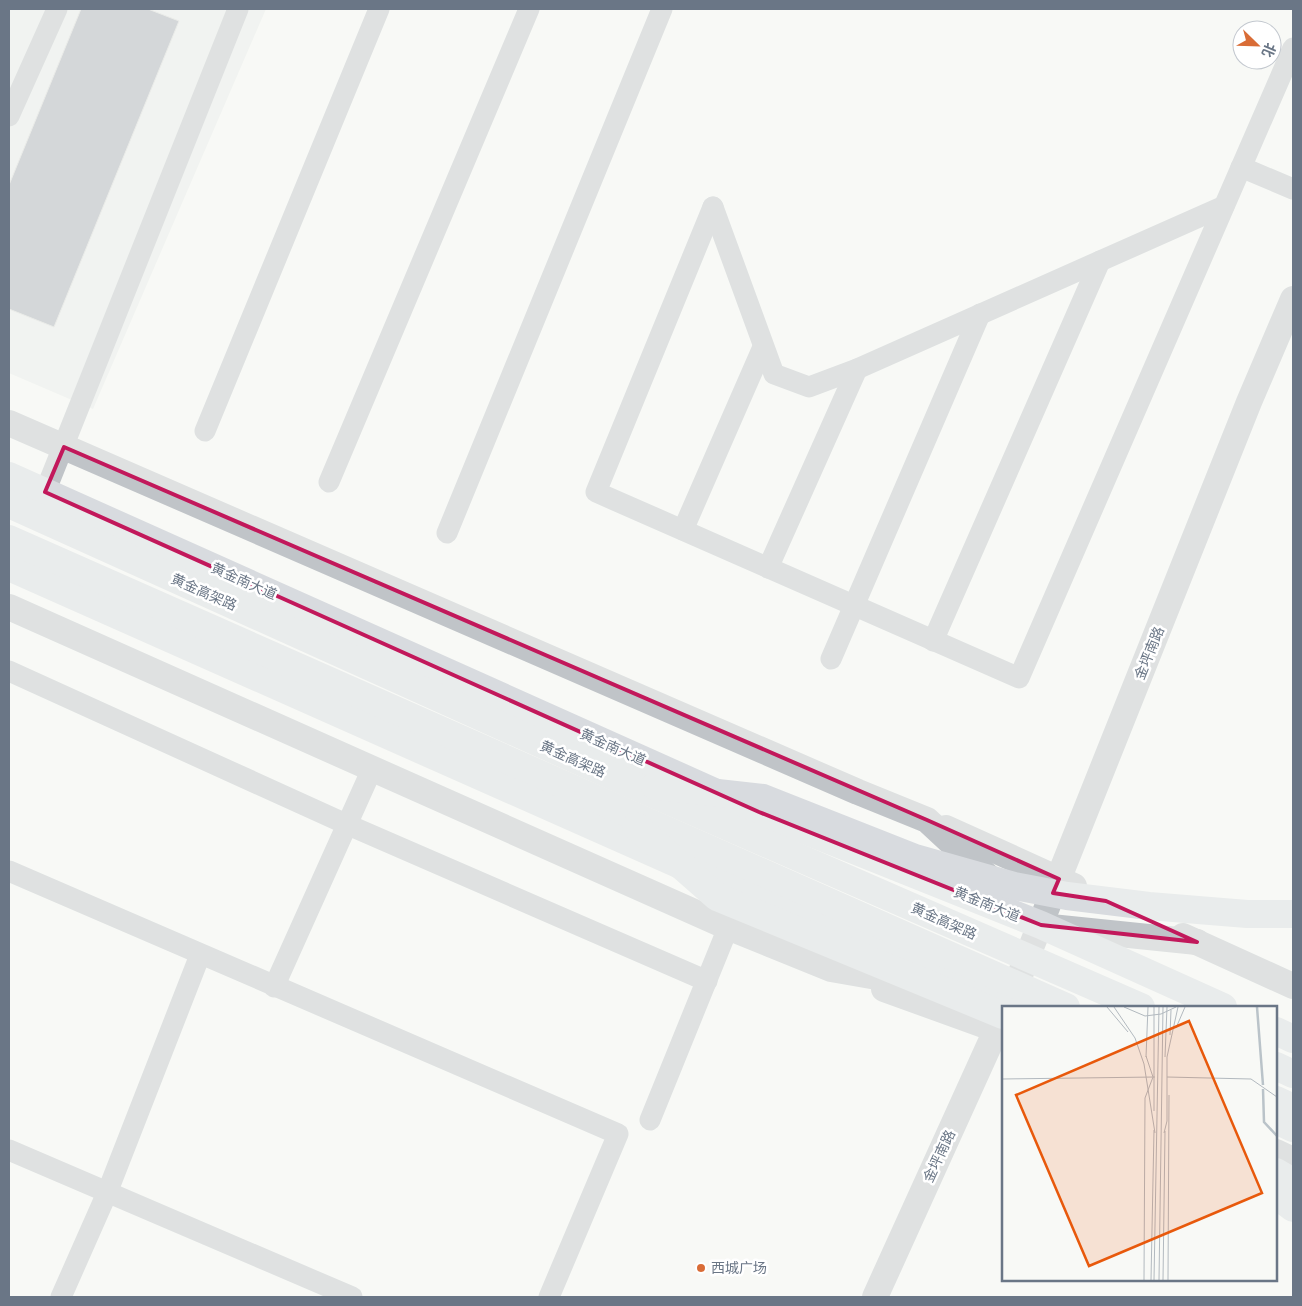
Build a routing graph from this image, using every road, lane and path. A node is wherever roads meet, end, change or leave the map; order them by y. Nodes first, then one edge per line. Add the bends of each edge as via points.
1 (57, 9) edge
2 (238, 9) edge
3 (379, 9) edge
4 (530, 9) edge
5 (662, 9) edge
6 (1293, 48) edge
7 (9, 116) edge
8 (1241, 167) junction
9 (1293, 189) edge
10 (1224, 206) junction
11 (1100, 261) junction
12 (1293, 298) edge
13 (980, 314) junction
14 (763, 348) junction
15 (857, 369) junction
16 (9, 423) edge
17 (205, 431) dead end
18 (64, 447) junction
19 (9, 476) edge
20 (329, 482) dead end
21 (45, 492) junction
22 (9, 504) edge
23 (683, 530) junction
24 (447, 533) dead end
25 (9, 539) edge
26 (9, 567) edge
27 (768, 568) junction
28 (854, 606) junction
29 (9, 607) edge
30 (933, 641) junction
31 (830, 659) dead end
32 (9, 671) edge
33 (372, 769) junction
34 (628, 783) junction
35 (616, 808) junction
36 (927, 820) junction
37 (346, 824) junction
38 (9, 871) edge
39 (1059, 879) junction
40 (741, 892) junction
41 (1293, 906) edge
42 (1247, 914) junction
43 (1293, 914) edge
44 (1040, 926) junction
45 (730, 928) junction
46 (1197, 942) junction
47 (200, 955) junction
48 (707, 981) junction
49 (1293, 986) edge
50 (274, 987) junction
51 (1011, 1006) edge
52 (1064, 1006) edge
53 (1139, 1006) edge
54 (1221, 1006) edge
55 (1002, 1011) edge
56 (1002, 1012) edge
57 (1002, 1013) edge
58 (1002, 1027) edge
59 (1277, 1031) edge
60 (1293, 1039) edge
61 (1277, 1066) edge
62 (1293, 1074) edge
63 (1277, 1100) edge
64 (1293, 1108) edge
65 (650, 1120) dead end
66 (1277, 1120) edge
67 (1293, 1128) edge
68 (9, 1150) edge
69 (1277, 1152) edge
70 (1293, 1160) edge
71 (1277, 1173) edge
72 (1293, 1182) edge
73 (106, 1193) junction
74 (1277, 1196) edge
75 (1293, 1208) edge
76 (61, 1297) edge
77 (352, 1297) edge
78 (549, 1297) edge
79 (875, 1297) edge

1 - 7 street
2 - 18 street
3 - 17 street
4 - 20 street
5 - 24 street
6 - 8 street
8 - 9 street
8 - 10 street
10 - 11 street
10 - 30 street via 1019,678
11 - 13 street
11 - 30 street
12 - 39 street, 金坪南路
13 - 15 street
13 - 28 street
14 - 15 street via 774,374 809,387
14 - 23 street
14 - 23 street via 713,207 596,492
15 - 27 street
16 - 18 street
18 - 21 street
18 - 36 street
19 - 21 main road, 黄金南大道
21 - 44 main road, 黄金南大道 via 759,812
22 - 34 main road, 黄金高架路
23 - 27 street
25 - 35 main road, 黄金高架路
26 - 40 main road
27 - 28 street
28 - 30 street
28 - 31 street
29 - 33 street
32 - 37 street
33 - 37 street
33 - 45 street
34 - 42 main road via 763,798 915,858 1014,886 1149,906
34 - 53 main road, 黄金高架路
35 - 52 main road, 黄金高架路
35 - 56 main road via 717,897
36 - 39 street
36 - 44 street
37 - 48 street
37 - 50 street
38 - 47 street
39 - 44 street, 金坪南路
39 - 46 street
40 - 45 street
40 - 55 main road
41 - 42 main road
42 - 43 main road
44 - 46 street
44 - 51 street, 金坪南路
44 - 54 main road, 黄金南大道
45 - 48 street
45 - 57 street via 831,970
46 - 49 street
47 - 50 street
47 - 73 street
48 - 65 street
50 - 78 street via 618,1134
58 - 79 street, 金坪南路
59 - 60 main road
61 - 62 main road
63 - 64 main road
66 - 67 main road
68 - 73 street
69 - 70 street
71 - 72 main road
73 - 76 street
73 - 77 street
74 - 75 main road

